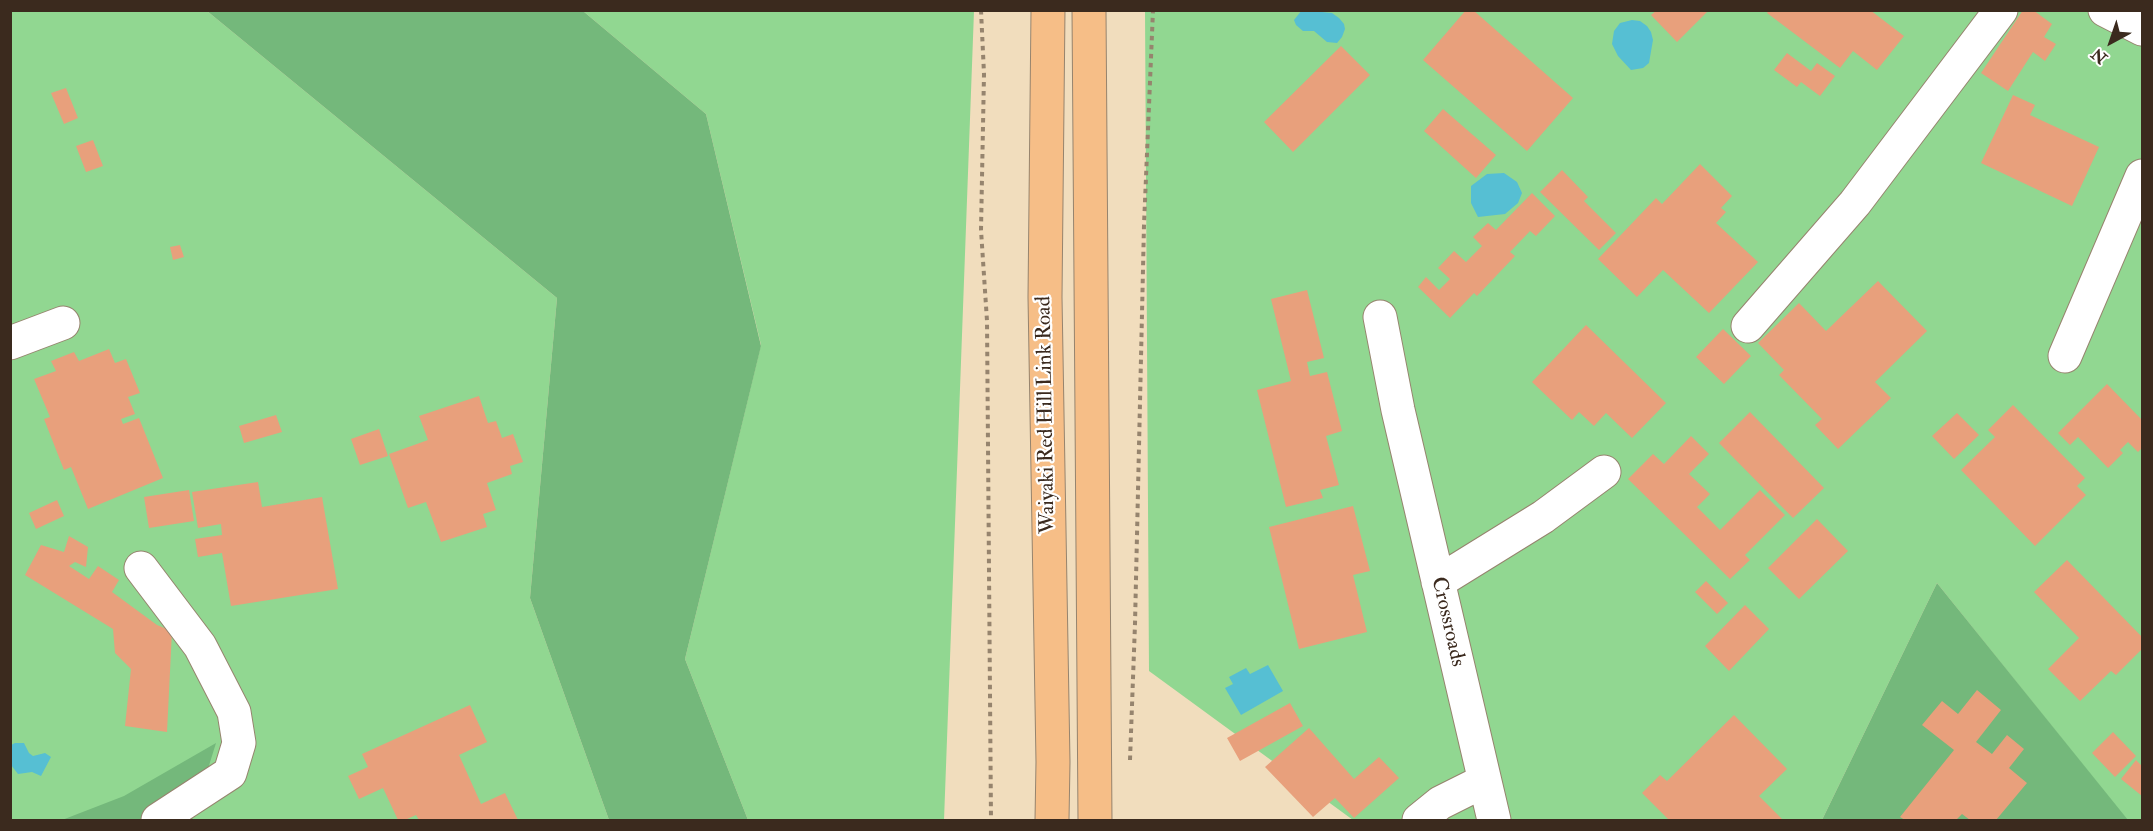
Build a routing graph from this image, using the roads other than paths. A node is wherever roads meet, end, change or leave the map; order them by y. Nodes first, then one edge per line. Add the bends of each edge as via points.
1 (1048, 10) edge
2 (1089, 10) edge
3 (2001, 10) edge
4 (2105, 10) edge
5 (2142, 29) edge
6 (2142, 176) edge
7 (1380, 317) dead end
8 (63, 323) dead end
9 (1748, 326) dead end
10 (10, 343) edge
11 (2065, 356) dead end
12 (1604, 471) dead end
13 (141, 568) dead end
14 (1438, 582) junction
15 (1484, 781) junction
16 (158, 820) edge
17 (1052, 820) edge
18 (1095, 820) edge
19 (1419, 820) edge
20 (1494, 820) edge

1 - 17 main road, Waiyaki Red Hill Link Road via 1045,297
2 - 18 main road
3 - 9 street via 1855,203
4 - 5 street
6 - 11 street
7 - 14 street, Crossroads
8 - 10 street
12 - 14 street via 1543,517
13 - 16 street via 200,646 234,712 239,743 230,773
14 - 15 street, Crossroads
15 - 19 street via 1440,803
15 - 20 street, Crossroads

